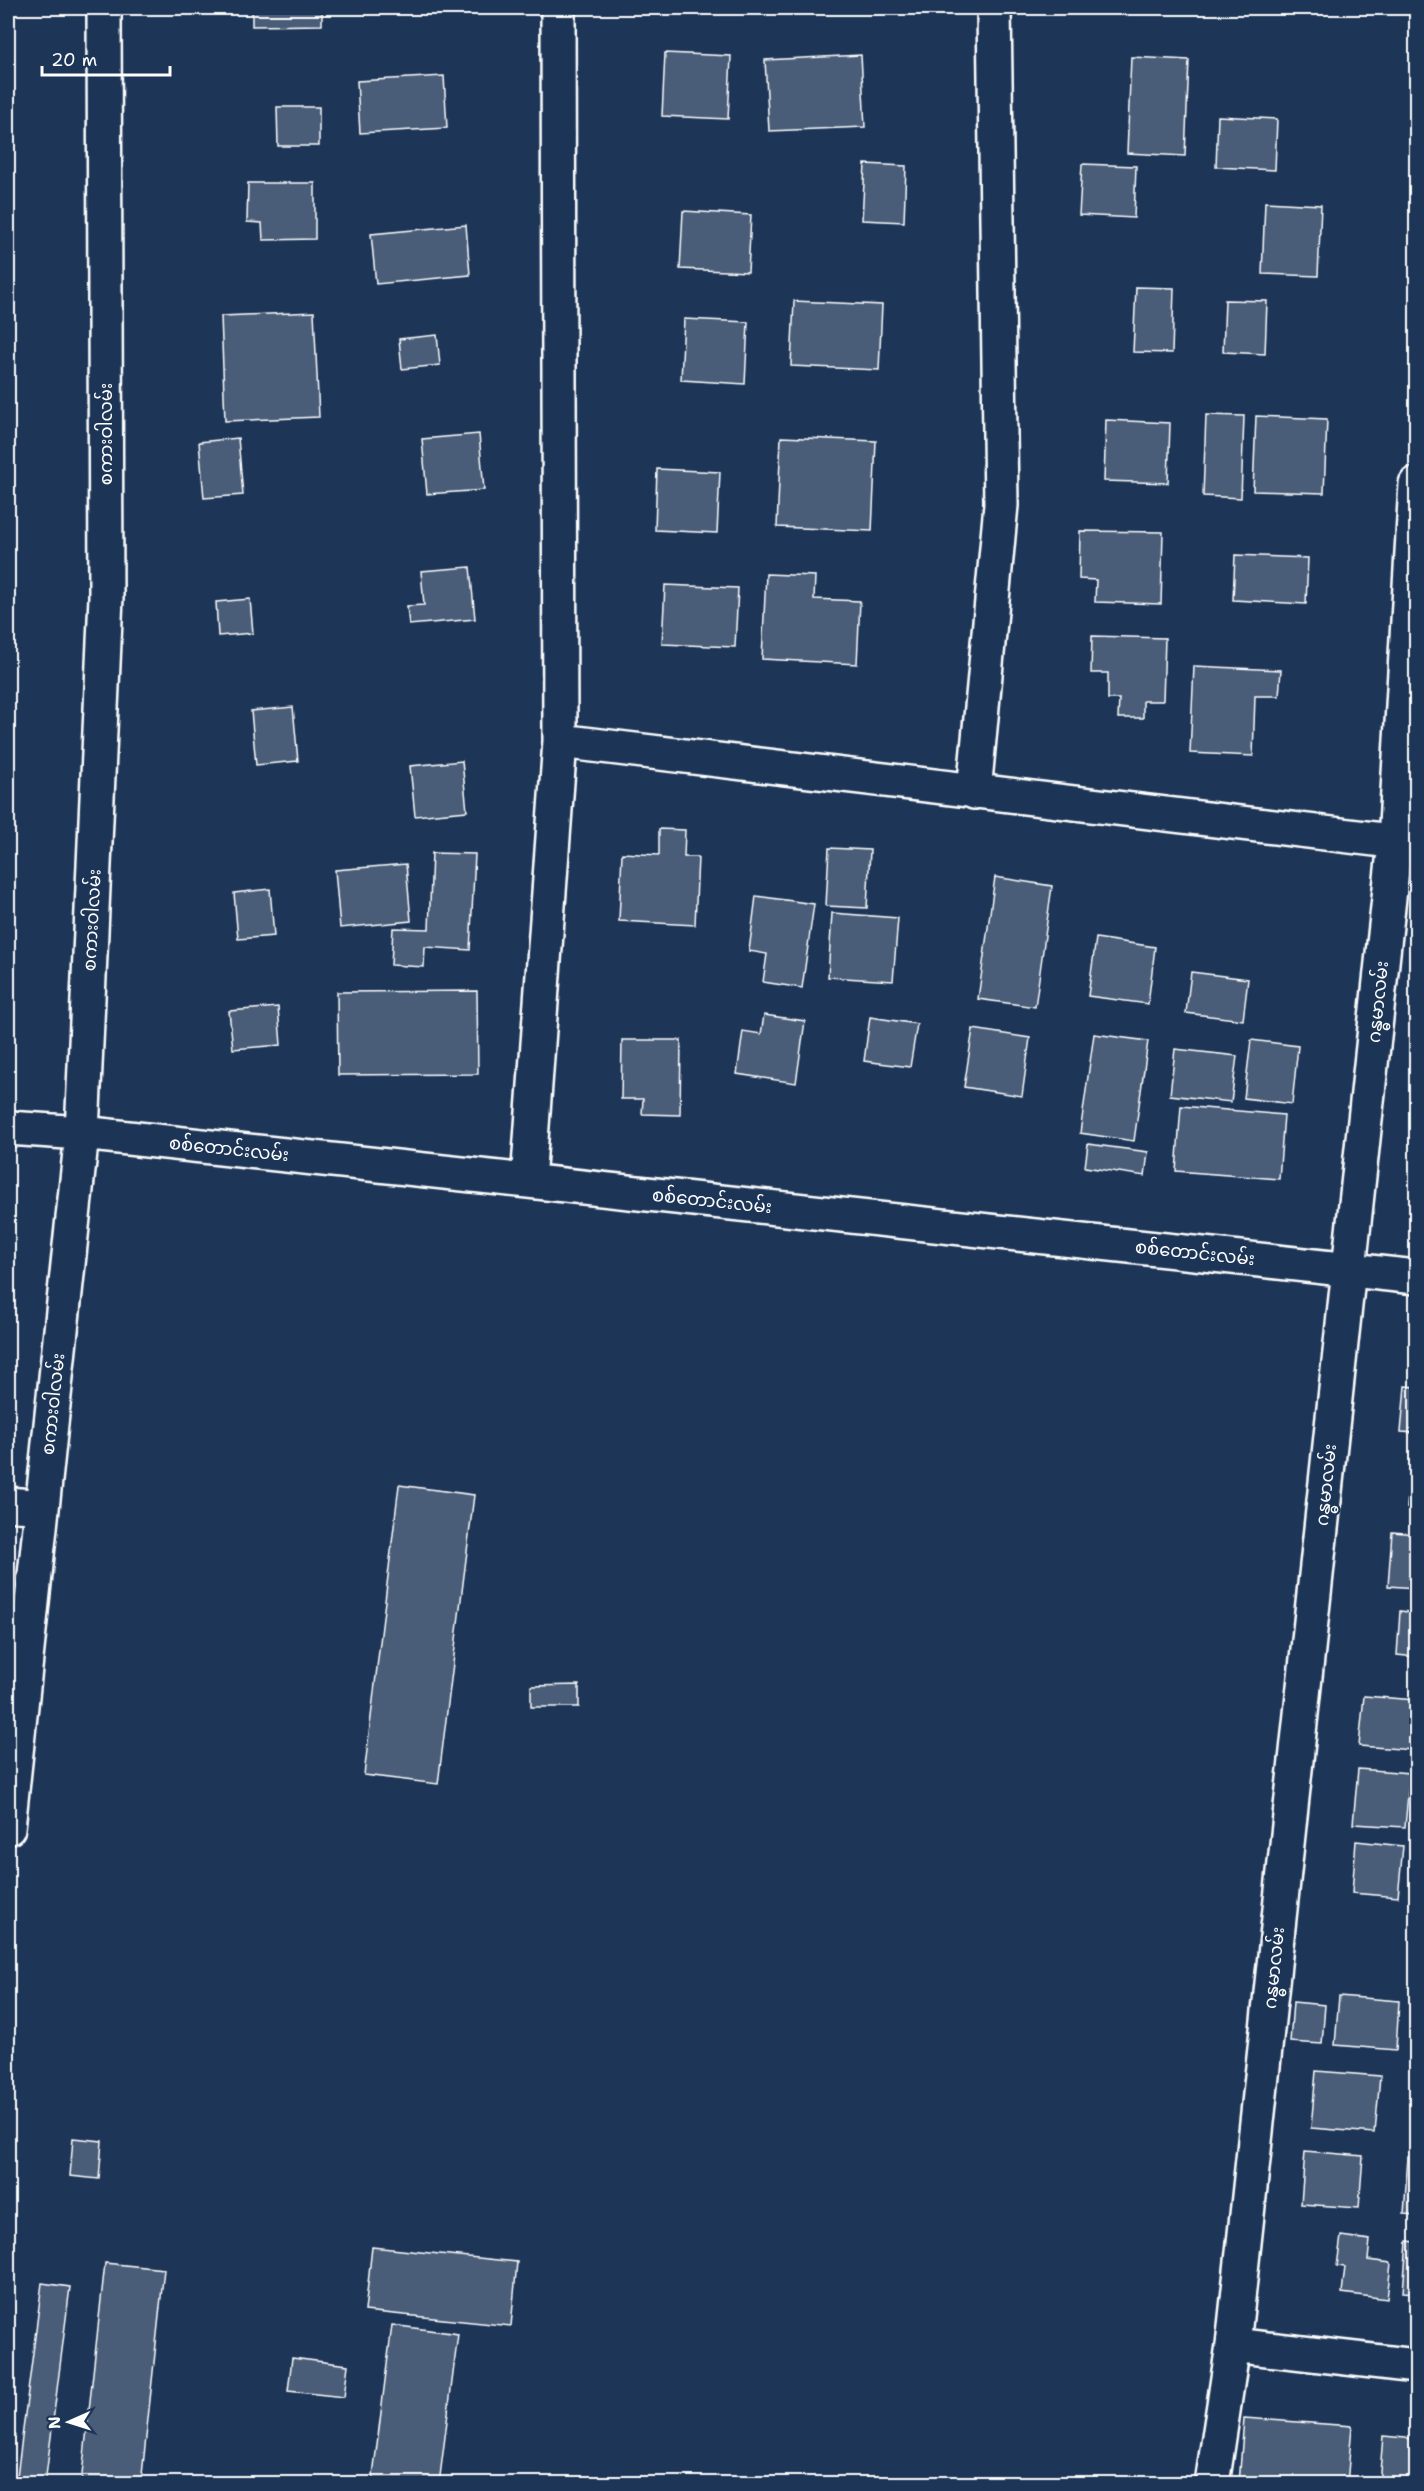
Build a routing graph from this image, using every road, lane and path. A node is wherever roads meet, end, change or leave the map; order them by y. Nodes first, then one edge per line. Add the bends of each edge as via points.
1 (104, 8) edge
2 (558, 8) edge
3 (994, 8) edge
4 (1416, 484) edge
5 (560, 741) junction
6 (974, 792) junction
7 (1406, 843) edge
8 (8, 1128) edge
9 (82, 1134) junction
10 (528, 1181) junction
11 (1350, 1270) junction
12 (1416, 1277) edge
13 (8, 1504) edge
14 (42, 1507) junction
15 (8, 1828) edge
16 (1233, 2345) junction
17 (1416, 2366) edge
18 (1212, 2484) edge

1 - 9 street, စကားဝါလမ်း via 106,597
2 - 5 street
3 - 6 street via 1001,506
4 - 7 street, ဂန္ဓမာလမ်း
5 - 6 street
5 - 10 street
6 - 7 street
7 - 11 street, ဂန္ဓမာလမ်း
8 - 9 street, စစ်တောင်းလမ်း
9 - 10 street, စစ်တောင်းလမ်း
9 - 14 street, စကားဝါလမ်း
10 - 11 street, စစ်တောင်းလမ်း
11 - 12 street, စစ်တောင်းလမ်း
11 - 16 street, ဂန္ဓမာလမ်း
13 - 14 street
14 - 15 street, စကားဝါလမ်း
16 - 17 street
16 - 18 street, ဂန္ဓမာလမ်း

